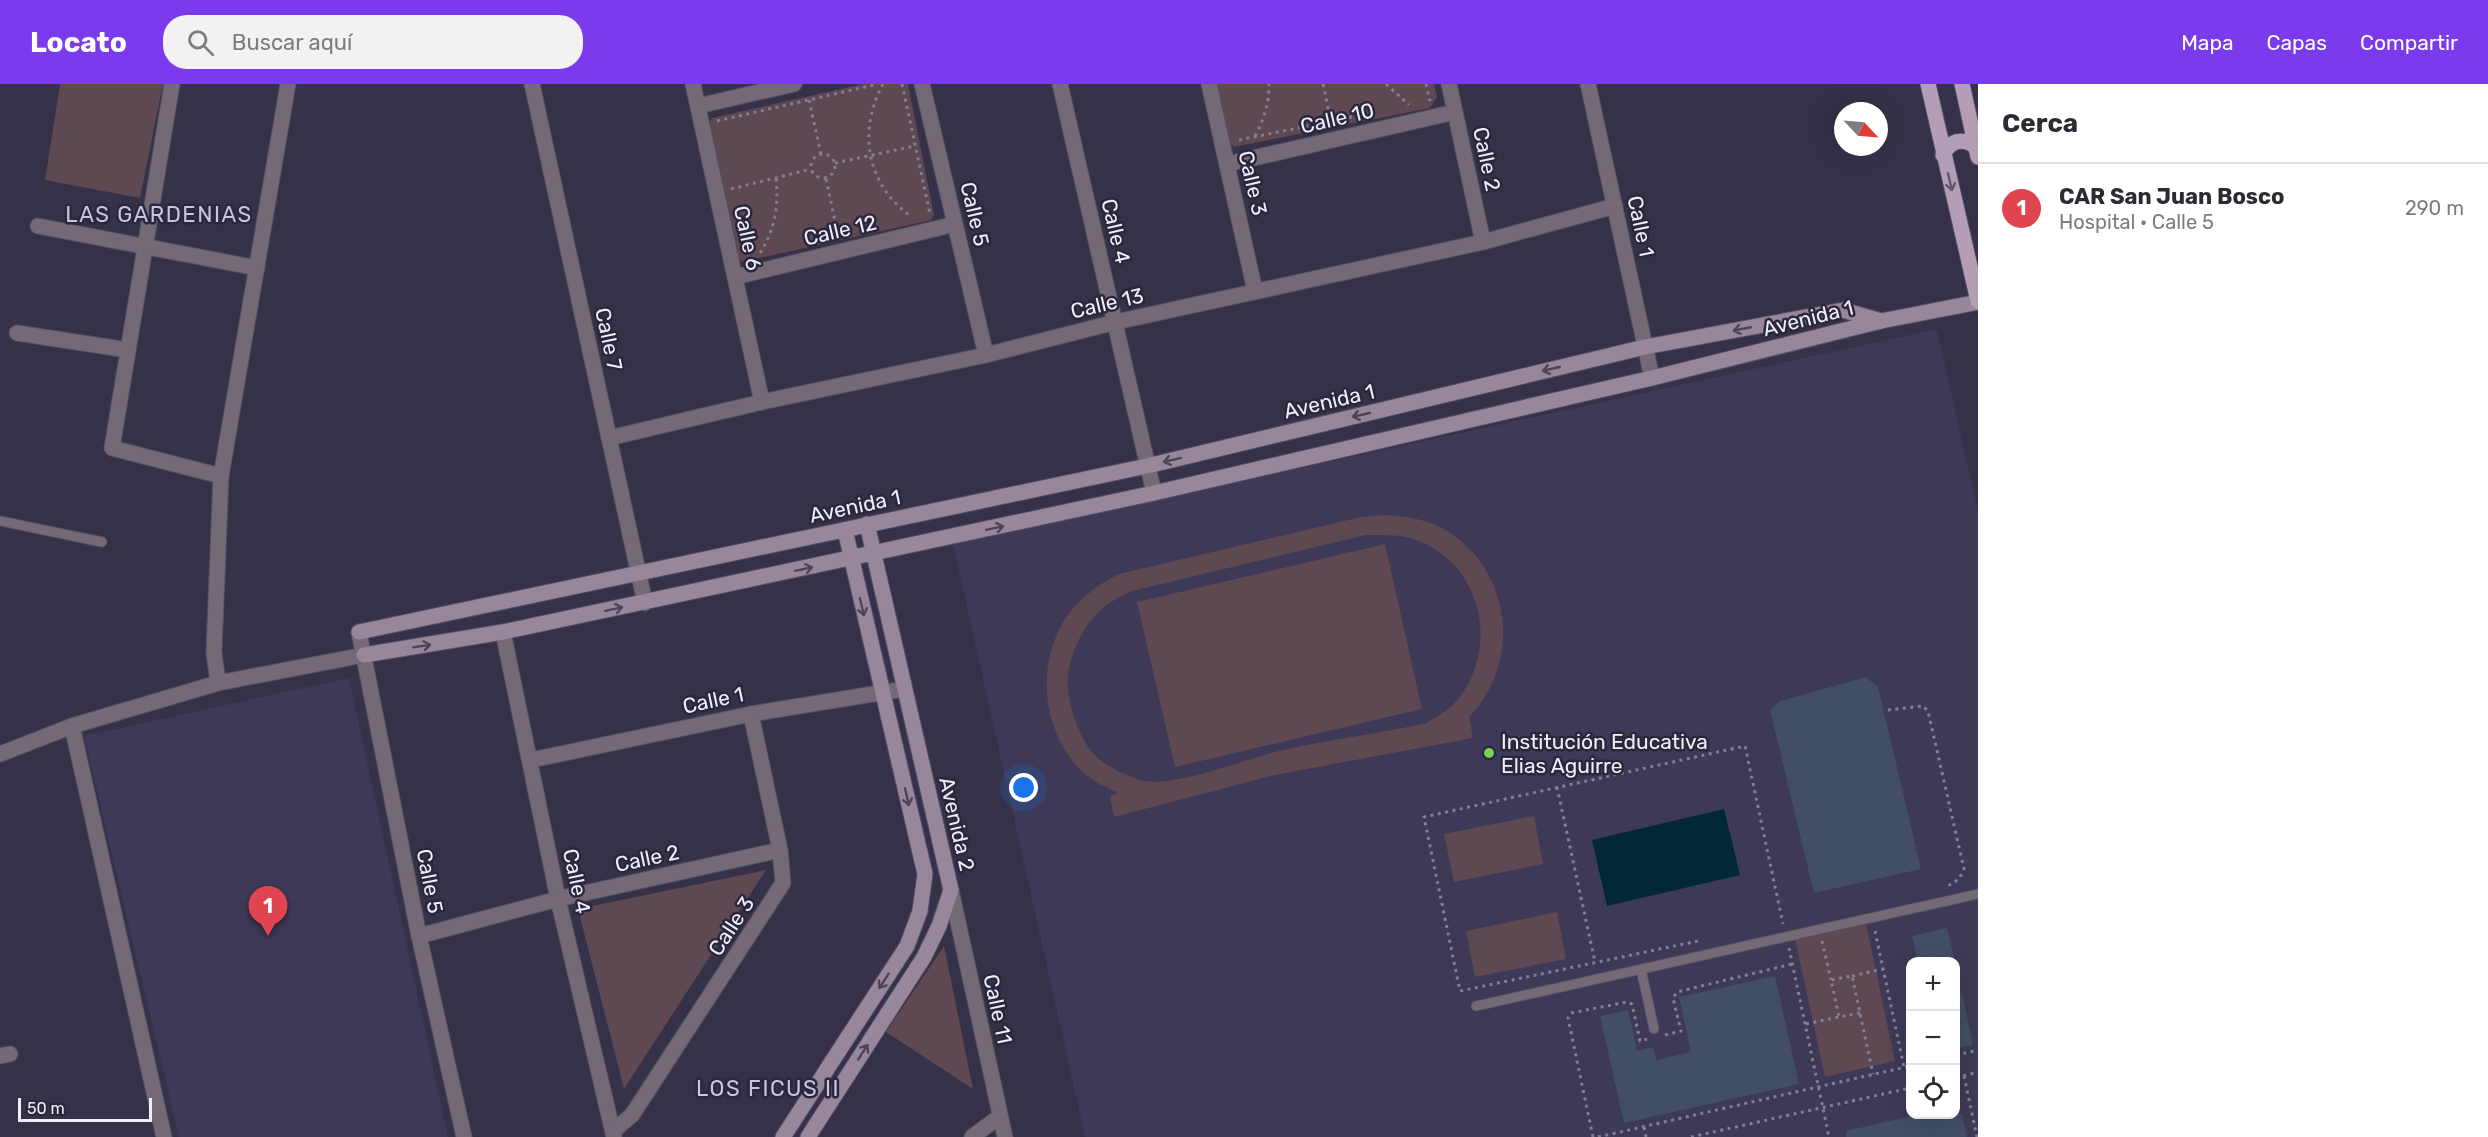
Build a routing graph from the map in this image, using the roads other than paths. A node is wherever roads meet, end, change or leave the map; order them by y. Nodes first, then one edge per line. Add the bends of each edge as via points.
1 (172, 84) edge
2 (287, 84) edge
3 (532, 84) edge
4 (693, 84) edge
5 (794, 84) edge
6 (922, 84) edge
7 (1060, 84) edge
8 (1209, 84) edge
9 (1449, 84) edge
10 (1588, 84) edge
11 (1928, 84) edge
12 (1962, 84) edge
13 (698, 106) junction
14 (1455, 112) junction
15 (1977, 152) edge
16 (1943, 154) junction
17 (1227, 164) junction
18 (1615, 206) junction
19 (956, 224) junction
20 (38, 226) dead end
21 (1483, 242) junction
22 (145, 247) junction
23 (257, 268) junction
24 (735, 277) junction
25 (1255, 291) junction
26 (1978, 302) edge
27 (1881, 321) junction
28 (1116, 322) junction
29 (17, 333) dead end
30 (1645, 347) junction
31 (128, 350) junction
32 (986, 355) junction
33 (1652, 378) junction
34 (762, 402) junction
35 (609, 438) junction
36 (1147, 466) junction
37 (221, 476) junction
38 (1154, 494) junction
39 (0, 520) edge
40 (867, 524) junction
41 (844, 530) junction
42 (102, 542) dead end
43 (873, 554) junction
44 (851, 559) junction
45 (640, 573) junction
46 (645, 603) junction
47 (358, 632) joint
48 (503, 633) junction
49 (364, 655) junction
50 (218, 683) junction
51 (904, 688) junction
52 (882, 693) junction
53 (751, 714) junction
54 (72, 726) junction
55 (0, 753) edge
56 (531, 760) junction
57 (780, 850) junction
58 (951, 890) junction
59 (1978, 894) edge
60 (558, 899) junction
61 (419, 936) junction
62 (1641, 969) junction
63 (1476, 1006) dead end
64 (1654, 1029) dead end
65 (1000, 1116) junction
66 (613, 1134) edge
67 (164, 1137) edge
68 (464, 1137) edge
69 (783, 1137) edge
70 (808, 1137) edge
71 (972, 1137) edge
72 (1005, 1137) edge

1 - 22 street
2 - 23 street
3 - 35 street, Calle 7
4 - 13 street, Calle 6
5 - 13 street
6 - 19 street, Calle 5
7 - 28 street, Calle 4
8 - 17 street, Calle 3
9 - 14 street, Calle 2
10 - 18 street, Calle 1
11 - 16 main road
12 - 15 main road
13 - 24 street, Calle 6
14 - 17 street, Calle 10
14 - 21 street, Calle 2
15 - 16 main road via 1964,141 1957,141
16 -> 26 main road
17 - 25 street, Calle 3
18 - 21 street, Calle 13
18 - 30 street, Calle 1
19 - 24 street, Calle 12
19 - 32 street, Calle 5
20 - 22 street
21 - 25 street, Calle 13
22 - 23 street
22 - 31 street
23 - 37 street
24 - 34 street, Calle 6
25 - 28 street, Calle 13
26 - 27 street
27 -> 30 street, Avenida 1 via 1843,310
27 - 33 street, Avenida 1
28 - 32 street, Calle 13
28 - 36 street, Calle 4
29 - 31 street
30 - 33 street, Calle 1
30 -> 36 street, Avenida 1
31 - 37 street via 112,448
32 - 34 street, Calle 13
33 - 38 street, Avenida 1
34 - 35 street, Calle 13
35 - 45 street, Calle 7
36 - 38 street, Calle 4
36 - 40 street, Avenida 1
37 - 50 street via 214,651
43 -> 38 street, Avenida 1
39 - 42 lane
40 - 41 street, Avenida 1
40 - 43 street, Avenida 2
41 - 44 street, Avenida 2
41 - 45 street, Avenida 1
43 - 44 street, Avenida 1
43 - 51 street, Avenida 2
46 -> 44 street, Avenida 1
44 -> 52 street, Avenida 2
45 - 46 street, Calle 7
45 - 47 street, Avenida 1
48 -> 46 street, Avenida 1
47 - 49 street, Calle 5
49 -> 48 street, Avenida 1
48 - 56 street, Calle 4
49 - 50 street
49 - 61 street, Calle 5
50 - 54 street
51 - 52 street, Calle 1
51 - 58 street, Avenida 2
52 - 53 street, Calle 1
52 -> 69 street, Avenida 2 via 925,874 920,911 907,946
53 - 56 street, Calle 1
53 - 57 street, Calle 3
54 - 55 street
54 - 67 street
56 - 60 street, Calle 4
57 - 60 street, Calle 2
57 - 66 street, Calle 3 via 783,884 632,1115
58 - 65 street, Calle 11
70 -> 58 street, Avenida 2 via 924,957
59 - 62 lane
60 - 61 street, Calle 2
60 - 66 street, Calle 4
61 - 68 street, Calle 5
62 - 63 lane
62 - 64 lane
65 - 71 street
65 - 72 street, Calle 11

